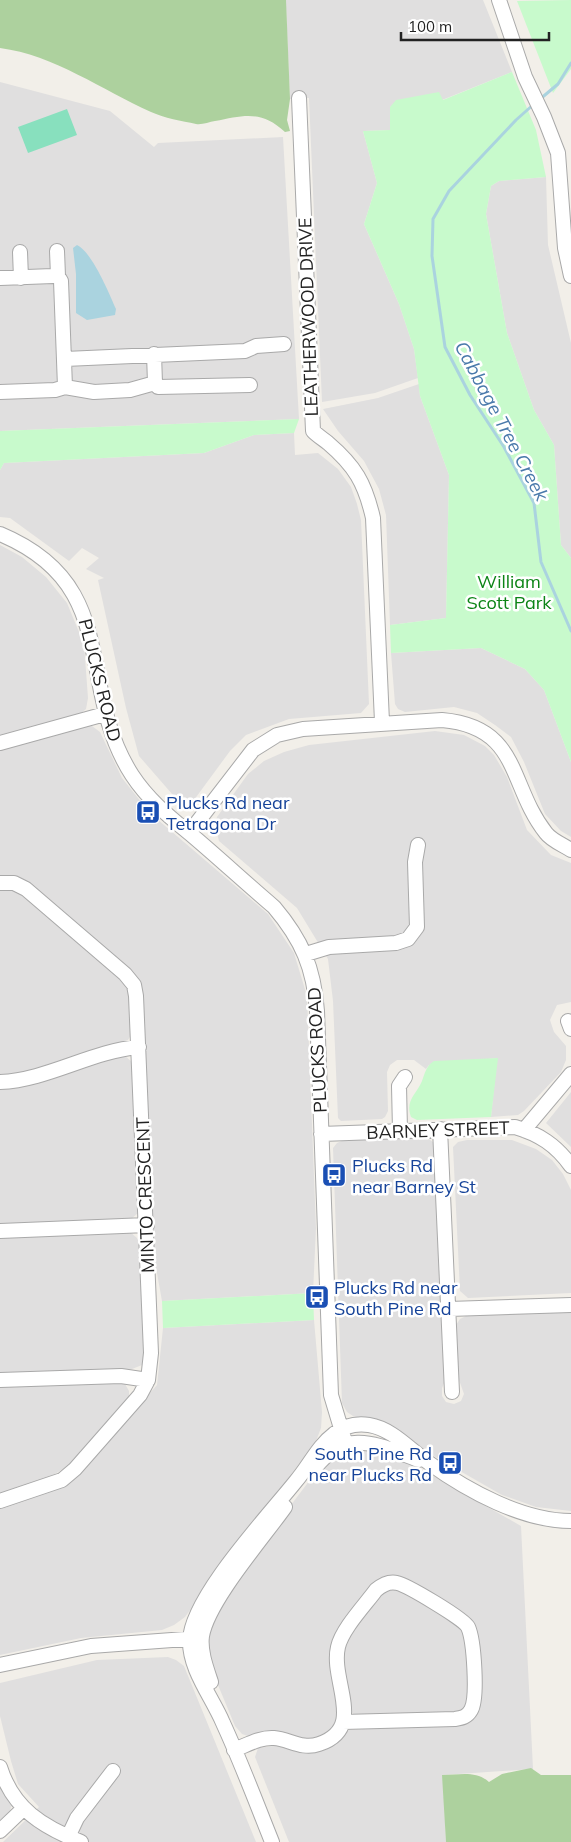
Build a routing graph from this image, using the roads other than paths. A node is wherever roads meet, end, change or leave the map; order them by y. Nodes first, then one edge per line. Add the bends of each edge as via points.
1 (499, 0) edge
2 (299, 98) dead end
3 (564, 153) edge
4 (57, 251) dead end
5 (20, 252) dead end
6 (58, 276) junction
7 (571, 276) edge
8 (0, 278) edge
9 (21, 278) junction
10 (284, 344) dead end
11 (154, 354) junction
12 (66, 359) junction
13 (155, 383) junction
14 (250, 385) dead end
15 (65, 387) junction
16 (0, 392) edge
17 (0, 534) edge
18 (105, 714) junction
19 (382, 722) junction
20 (0, 743) edge
21 (189, 833) junction
22 (418, 845) dead end
23 (571, 850) edge
24 (0, 883) edge
25 (306, 954) junction
26 (139, 1047) junction
27 (571, 1074) edge
28 (405, 1077) dead end
29 (0, 1082) edge
30 (440, 1129) junction
31 (400, 1130) junction
32 (524, 1130) junction
33 (321, 1134) junction
34 (571, 1166) edge
35 (147, 1225) junction
36 (0, 1231) edge
37 (571, 1305) edge
38 (449, 1310) junction
39 (0, 1380) edge
40 (148, 1380) junction
41 (452, 1392) dead end
42 (341, 1430) junction
43 (346, 1445) junction
44 (430, 1464) junction
45 (0, 1501) edge
46 (571, 1521) edge
47 (196, 1639) junction
48 (0, 1665) edge
49 (344, 1722) junction
50 (234, 1750) junction
51 (0, 1767) edge
52 (113, 1771) dead end
53 (24, 1809) junction
54 (0, 1831) edge
55 (68, 1837) junction
56 (82, 1842) edge
57 (272, 1842) edge

1 - 3 street via 544,117
2 - 19 street, LEATHERWOOD DRIVE via 313,431 347,460 368,494 373,518
3 - 7 street via 564,240
4 - 6 street
5 - 9 street
6 - 9 street
6 - 12 street via 62,281
8 - 9 street
10 - 11 street via 256,346 245,351
11 - 12 street
11 - 13 street
12 - 15 street
13 - 14 street via 165,389
13 - 15 street via 130,390 94,392
15 - 16 street
17 - 18 street, PLUCKS ROAD via 20,542 42,558 61,576 78,600 92,638
18 - 20 street
18 - 21 street, PLUCKS ROAD via 117,747 133,776 154,803
19 - 21 street via 303,729 278,735 253,750
19 - 23 street via 456,721 491,737 506,752 527,803 547,835
21 - 25 street, PLUCKS ROAD via 274,907
22 - 25 street via 415,862 417,927 408,939 396,943 330,947
24 - 26 street, MINTO CRESCENT via 20,885 131,980 136,996
25 - 33 street, PLUCKS ROAD via 315,988
26 - 29 street via 119,1050 22,1080
26 - 35 street, MINTO CRESCENT
27 - 32 street
28 - 31 street via 399,1086
30 - 31 street, BARNEY STREET
30 - 32 street, BARNEY STREET via 515,1127
30 - 38 street
31 - 33 street, BARNEY STREET
32 - 34 street, BARNEY STREET via 553,1144
33 - 42 street, PLUCKS ROAD via 332,1402
35 - 36 street
35 - 40 street, MINTO CRESCENT via 152,1353
37 - 38 street
38 - 41 street
39 - 40 street via 121,1376
40 - 45 street, MINTO CRESCENT via 135,1403 69,1474 54,1483
42 - 43 street, PLUCKS ROAD
42 - 44 street via 360,1424 379,1428
42 - 47 street via 325,1443 229,1565 199,1610
43 - 44 street via 377,1443
43 - 47 street via 323,1458 307,1478 217,1601
44 - 46 street via 511,1508 553,1520
47 - 48 street via 91,1646
47 - 50 street via 193,1662
49 - 49 street via 338,1644 378,1588 388,1583 402,1585 466,1624 472,1642 474,1699 466,1716
49 - 50 street via 333,1736 316,1745 303,1746 268,1738
50 - 57 street
51 - 53 street via 5,1781
52 - 55 street via 77,1818
53 - 54 street
53 - 55 street via 41,1824
55 - 56 street

